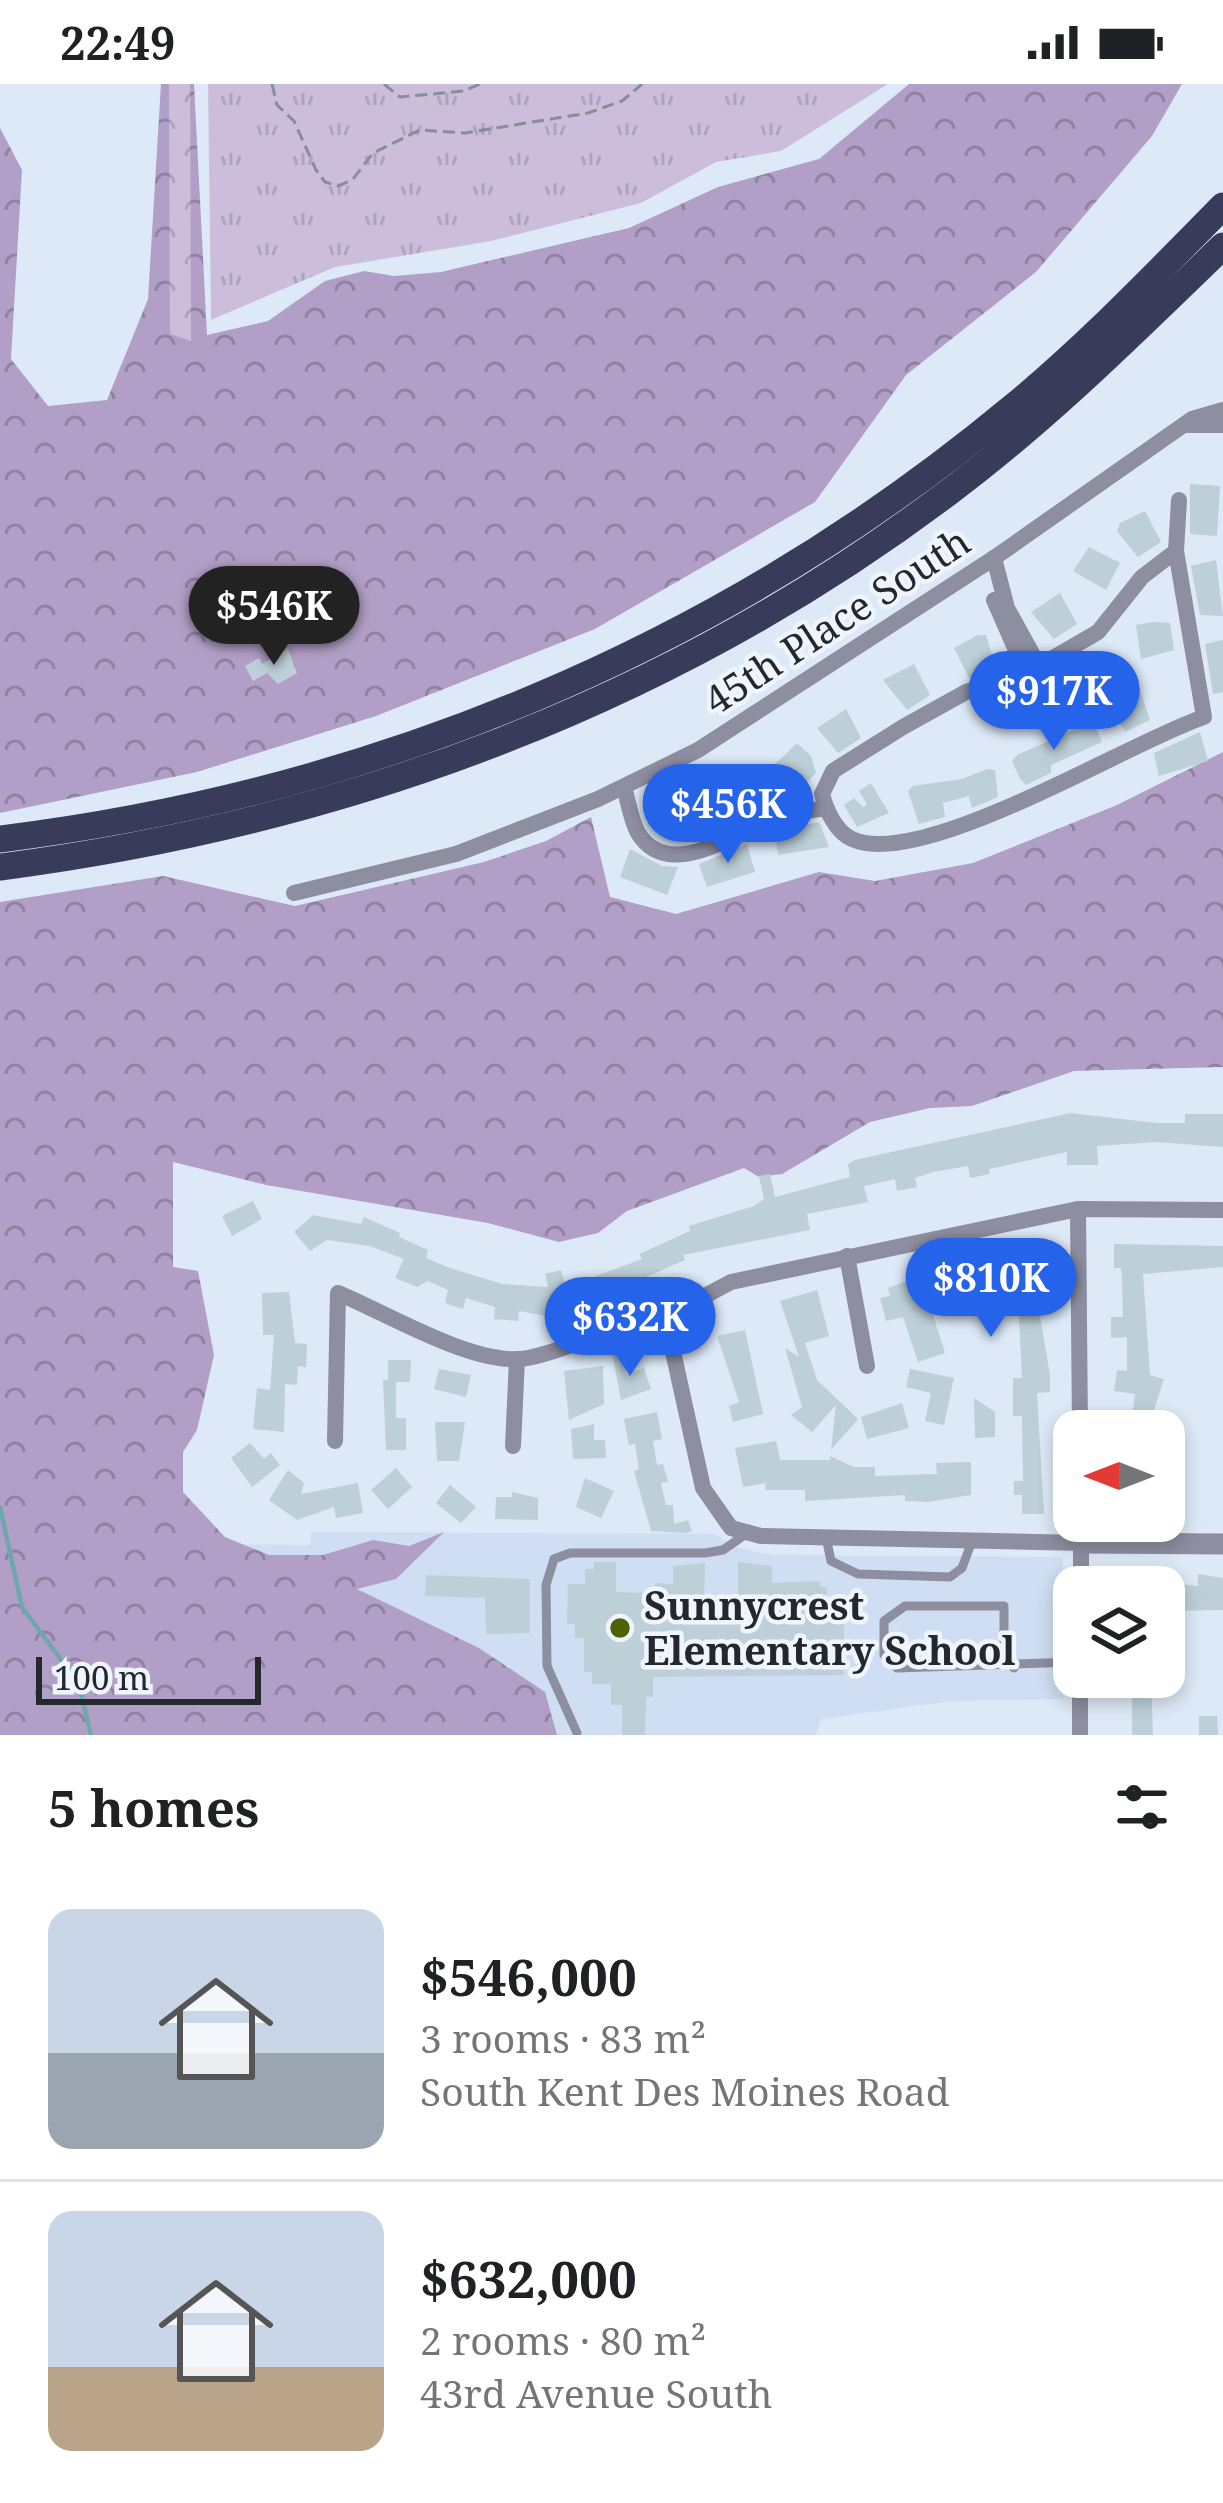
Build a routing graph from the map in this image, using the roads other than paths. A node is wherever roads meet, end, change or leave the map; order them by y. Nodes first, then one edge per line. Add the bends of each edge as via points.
1 (1223, 206) edge
2 (1223, 245) edge
3 (1223, 410) edge
4 (1188, 425) junction
5 (1223, 425) edge
6 (1179, 500) dead end
7 (1176, 551) junction
8 (988, 562) junction
9 (1033, 669) junction
10 (624, 787) junction
11 (826, 808) junction
12 (0, 839) edge
13 (0, 867) edge
14 (294, 893) dead end
15 (1078, 1209) junction
16 (1223, 1210) edge
17 (847, 1256) junction
18 (670, 1338) junction
19 (517, 1359) junction
20 (867, 1366) dead end
21 (1080, 1410) edge
22 (334, 1441) dead end
23 (513, 1446) dead end
24 (738, 1531) junction
25 (1053, 1534) edge
26 (826, 1537) junction
27 (972, 1540) junction
28 (1185, 1541) edge
29 (1223, 1544) edge
30 (1053, 1664) edge
31 (1015, 1668) junction
32 (1080, 1698) edge
33 (577, 1733) edge
34 (1080, 1735) edge

1 - 12 highway via 1057,370 970,442 816,552 681,631 482,722 329,775 165,814
2 - 13 highway via 1092,374 918,516 763,616 630,687 462,759 326,803 199,835
3 - 4 street, 45th Place South
4 - 5 street
4 - 8 street, 45th Place South
6 - 7 street
7 - 9 street via 1098,632
7 - 11 street via 1204,717 970,821 899,841 852,839
8 - 9 street via 1002,628
8 - 10 street, 45th Place South via 761,712
9 - 11 street via 952,699 844,763 822,786
10 - 11 street via 638,834 678,854
10 - 14 street, 45th Place South via 456,854
15 - 16 street
15 - 17 street
15 - 21 street
17 - 18 street via 714,1288
17 - 20 street
18 - 19 street via 633,1328
18 - 24 street via 703,1488
19 - 22 street via 452,1342 338,1293
19 - 23 street
24 - 26 street
24 - 33 lane via 723,1550 705,1553 554,1559 546,1585 547,1666
25 - 27 street
26 - 27 street
26 - 27 lane via 831,1561 848,1571 950,1577
28 - 29 street
30 - 31 lane
31 - 31 lane via 1003,1652 1004,1606 905,1606 884,1621 884,1655 897,1668
32 - 34 street

